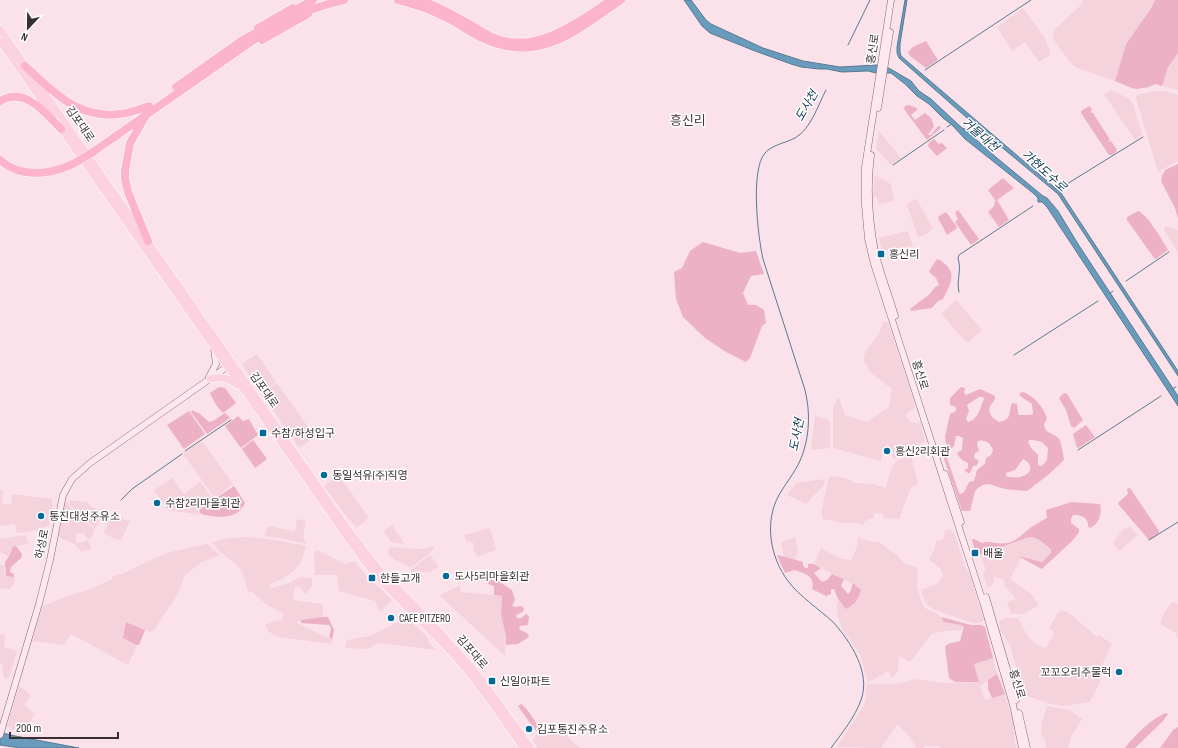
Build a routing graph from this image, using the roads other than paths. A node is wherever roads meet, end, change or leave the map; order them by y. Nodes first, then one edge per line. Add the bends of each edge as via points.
1 (309, 0) edge
2 (344, 0) edge
3 (398, 0) edge
4 (419, 0) edge
5 (611, 0) edge
6 (621, 0) edge
7 (891, 0) edge
8 (895, 0) edge
9 (313, 3) edge
10 (0, 29) edge
11 (0, 41) edge
12 (242, 44) junction
13 (883, 62) junction
14 (25, 66) junction
15 (881, 77) junction
16 (0, 101) edge
17 (148, 109) junction
18 (61, 129) junction
19 (0, 155) edge
20 (0, 160) edge
21 (72, 163) junction
22 (148, 241) junction
23 (213, 347) junction
24 (229, 364) junction
25 (209, 378) junction
26 (244, 391) junction
27 (1, 730) edge
28 (523, 748) edge
29 (531, 748) edge
30 (1022, 748) edge
31 (1027, 748) edge

1 - 12 highway via 301,1 252,29
2 - 9 highway
3 - 6 highway via 420,6 505,47 524,48 540,47 573,33
4 - 5 highway via 449,12 491,36 514,42 543,39 562,31
7 - 13 main road, 흥신로
8 - 13 main road, 흥신로
9 - 12 highway
10 - 14 main road, 김포대로
11 - 18 main road, 김포대로
12 - 17 highway
13 - 15 main road, 흥신로
14 - 17 highway via 61,98 78,109 102,115
14 - 22 main road, 김포대로
15 - 30 main road, 흥신로 via 865,167 865,204 871,256 983,602 1013,705
15 - 31 main road, 흥신로 via 870,169 870,214 875,250 999,641
16 - 18 highway via 15,96 29,100
17 - 21 highway, bridge
17 - 22 highway via 130,144 125,179
18 - 23 main road, 김포대로
19 - 21 highway via 14,165 29,170
20 - 21 highway via 12,168 31,174 52,172
22 - 24 main road, 김포대로
23 - 24 main road, 김포대로
23 - 25 main road via 216,364
24 - 25 main road, 하성로
24 - 26 main road, 김포대로
24 - 29 main road, 김포대로 via 372,561 474,670
25 - 26 main road via 228,378
25 - 27 main road, 하성로 via 80,470 69,483 60,507 35,619
26 - 28 main road, 김포대로 via 372,571 447,648 475,681

